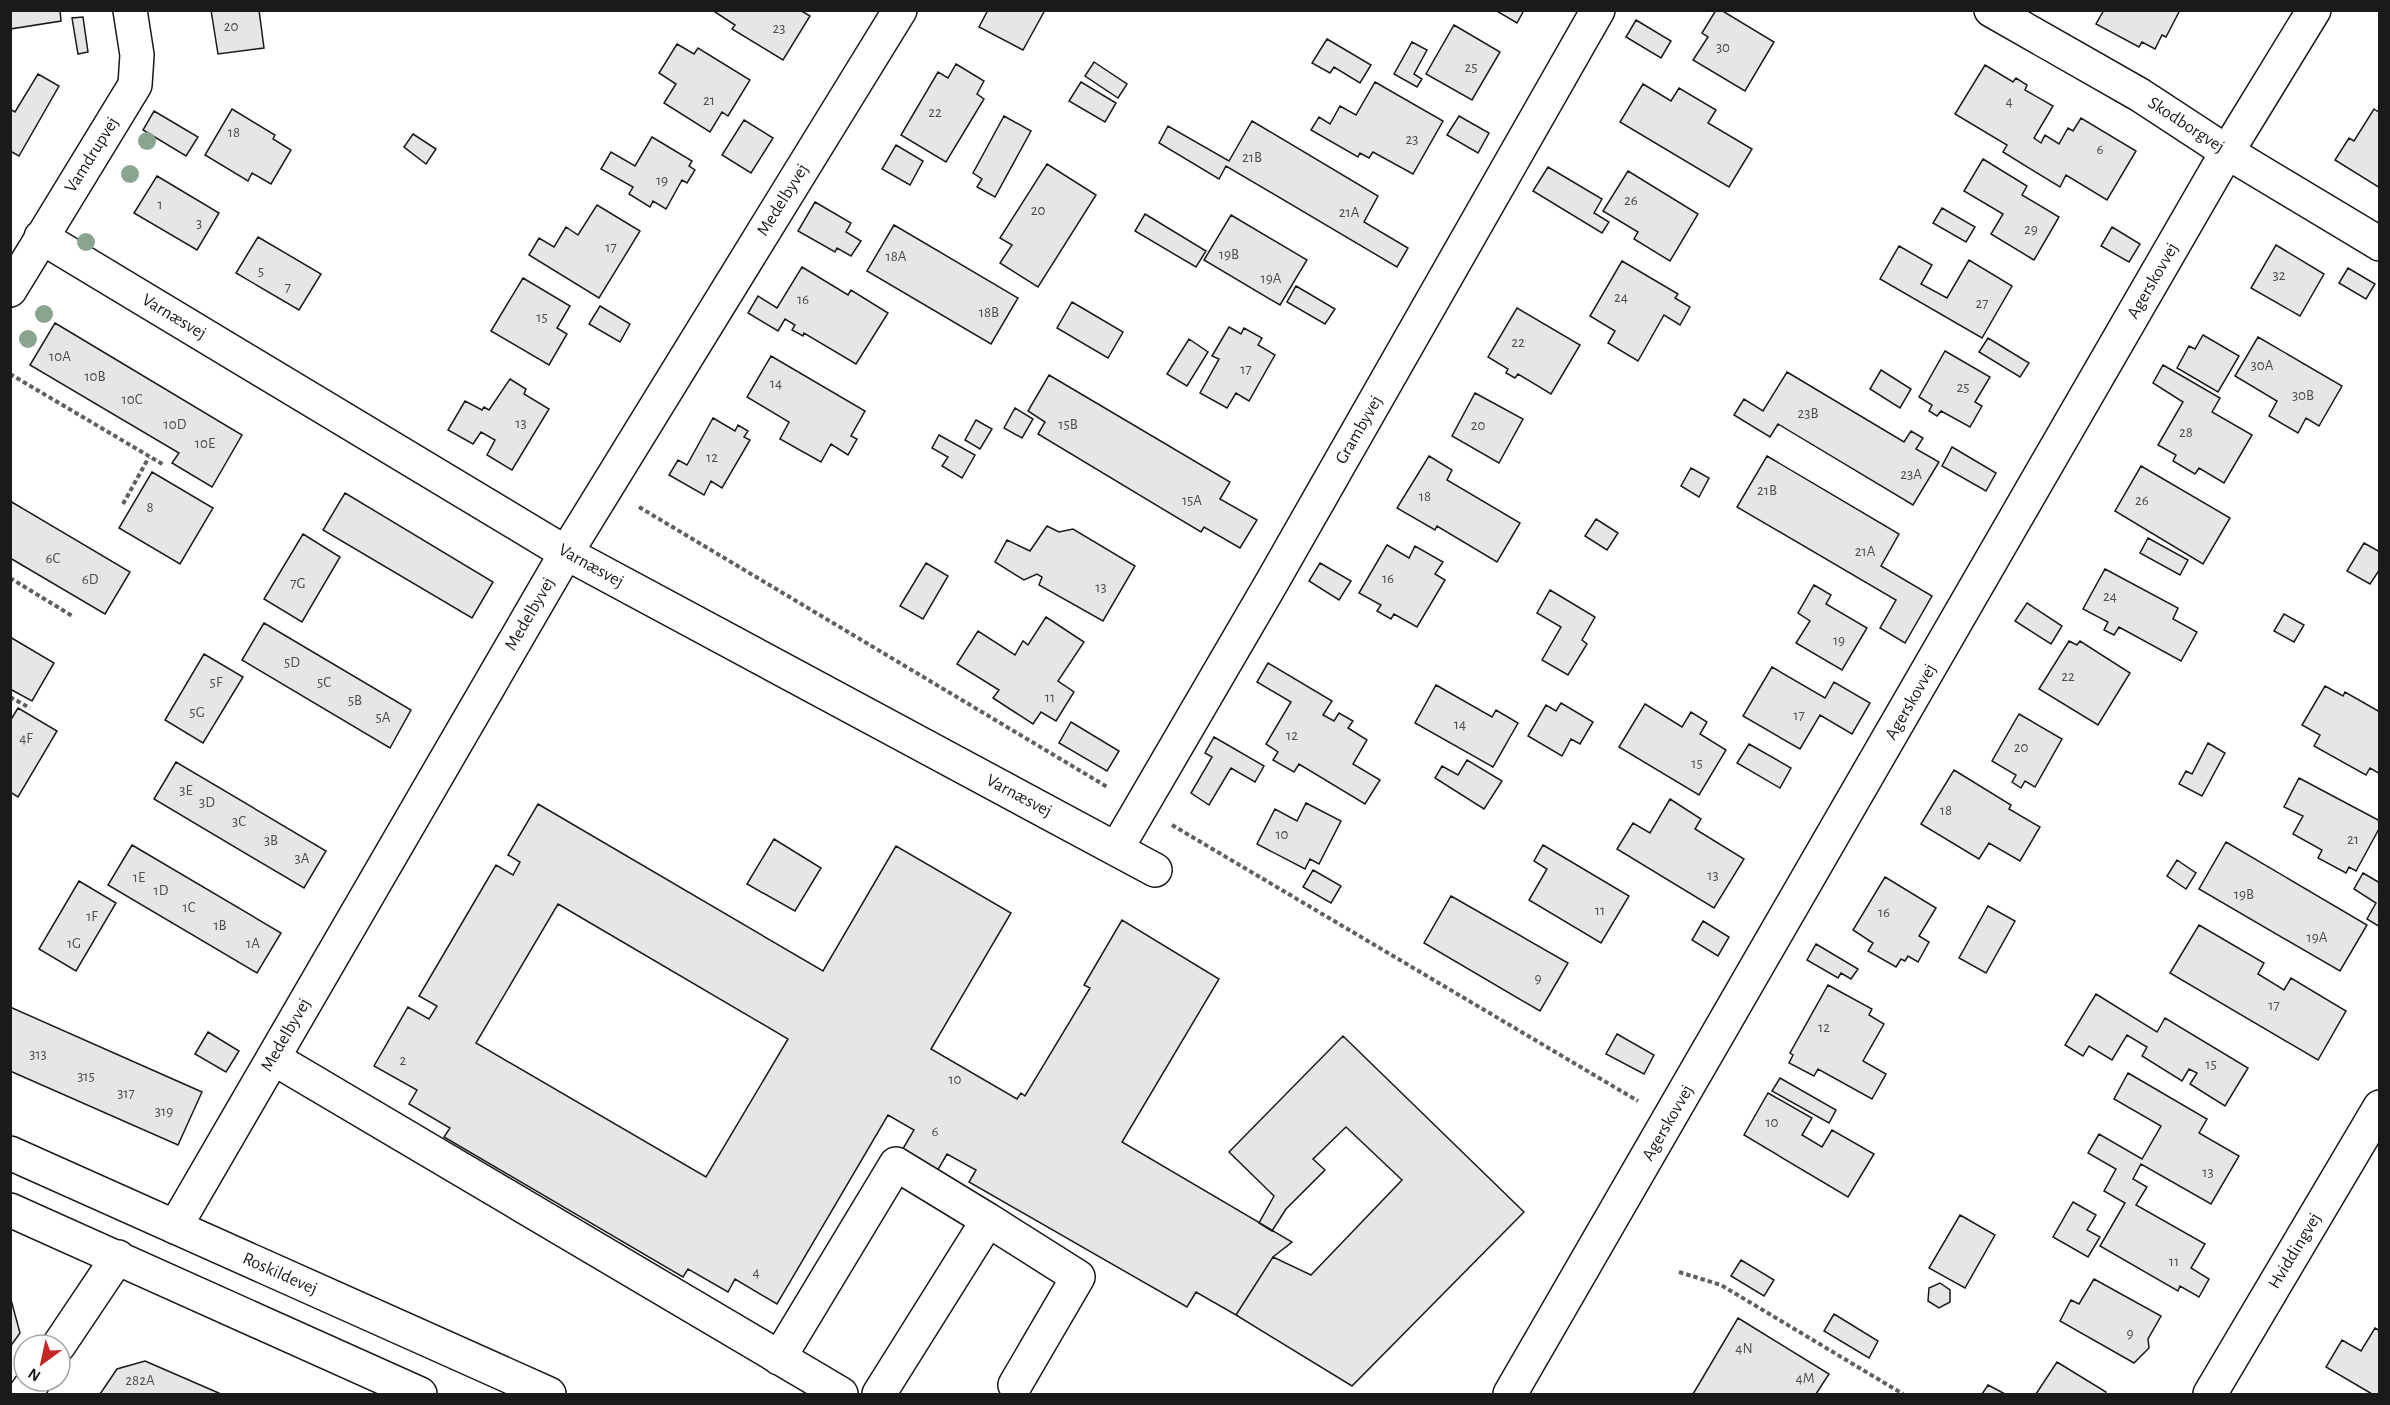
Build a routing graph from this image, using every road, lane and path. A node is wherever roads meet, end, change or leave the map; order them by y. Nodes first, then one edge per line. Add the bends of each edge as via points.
1 (130, 10) edge
2 (900, 10) edge
3 (1598, 10) edge
4 (1991, 10) edge
5 (2314, 10) edge
6 (2227, 152) junction
7 (41, 237) junction
8 (2379, 244) edge
9 (10, 290) edge
10 (10, 374) edge
11 (149, 457) junction
12 (164, 465) dead end
13 (123, 504) dead end
14 (566, 553) junction
15 (10, 578) edge
16 (74, 616) dead end
17 (10, 697) edge
18 (30, 708) dead end
19 (1117, 848) junction
20 (1155, 870) dead end
21 (273, 1058) junction
22 (2379, 1107) edge
23 (10, 1153) edge
24 (10, 1210) edge
25 (988, 1220) junction
26 (175, 1227) junction
27 (118, 1257) junction
28 (1679, 1272) dead end
29 (67, 1333) edge
30 (779, 1358) junction
31 (1015, 1385) dead end
32 (420, 1395) edge
33 (549, 1395) edge
34 (841, 1395) edge
35 (879, 1395) edge
36 (1510, 1395) edge
37 (1903, 1395) edge
38 (2210, 1395) edge

1 - 7 street, Vamdrupvej via 137,55 135,85
2 - 14 street, Medelbyvej
3 - 19 street, Grambyvej
4 - 6 street, Skodborgvej via 2140,95
5 - 6 street, Agerskovvej
6 - 8 street, Skodborgvej
6 - 36 street, Agerskovvej
7 - 9 street, Vamdrupvej
7 - 14 street, Varnæsvej
10 - 11 path
11 - 12 path
11 - 13 path
14 - 19 street, Varnæsvej
14 - 21 street, Medelbyvej
15 - 16 path
17 - 18 path
19 - 20 street, Varnæsvej
21 - 26 street, Medelbyvej
21 - 30 street
22 - 38 street, Hviddingvej
23 - 26 street, Roskildevej
24 - 27 street
25 - 30 street via 897,1164
25 - 31 street via 1078,1278
25 - 35 street
26 - 33 street, Roskildevej
27 - 29 street
27 - 32 street
28 - 37 path via 1721,1285
30 - 34 street

